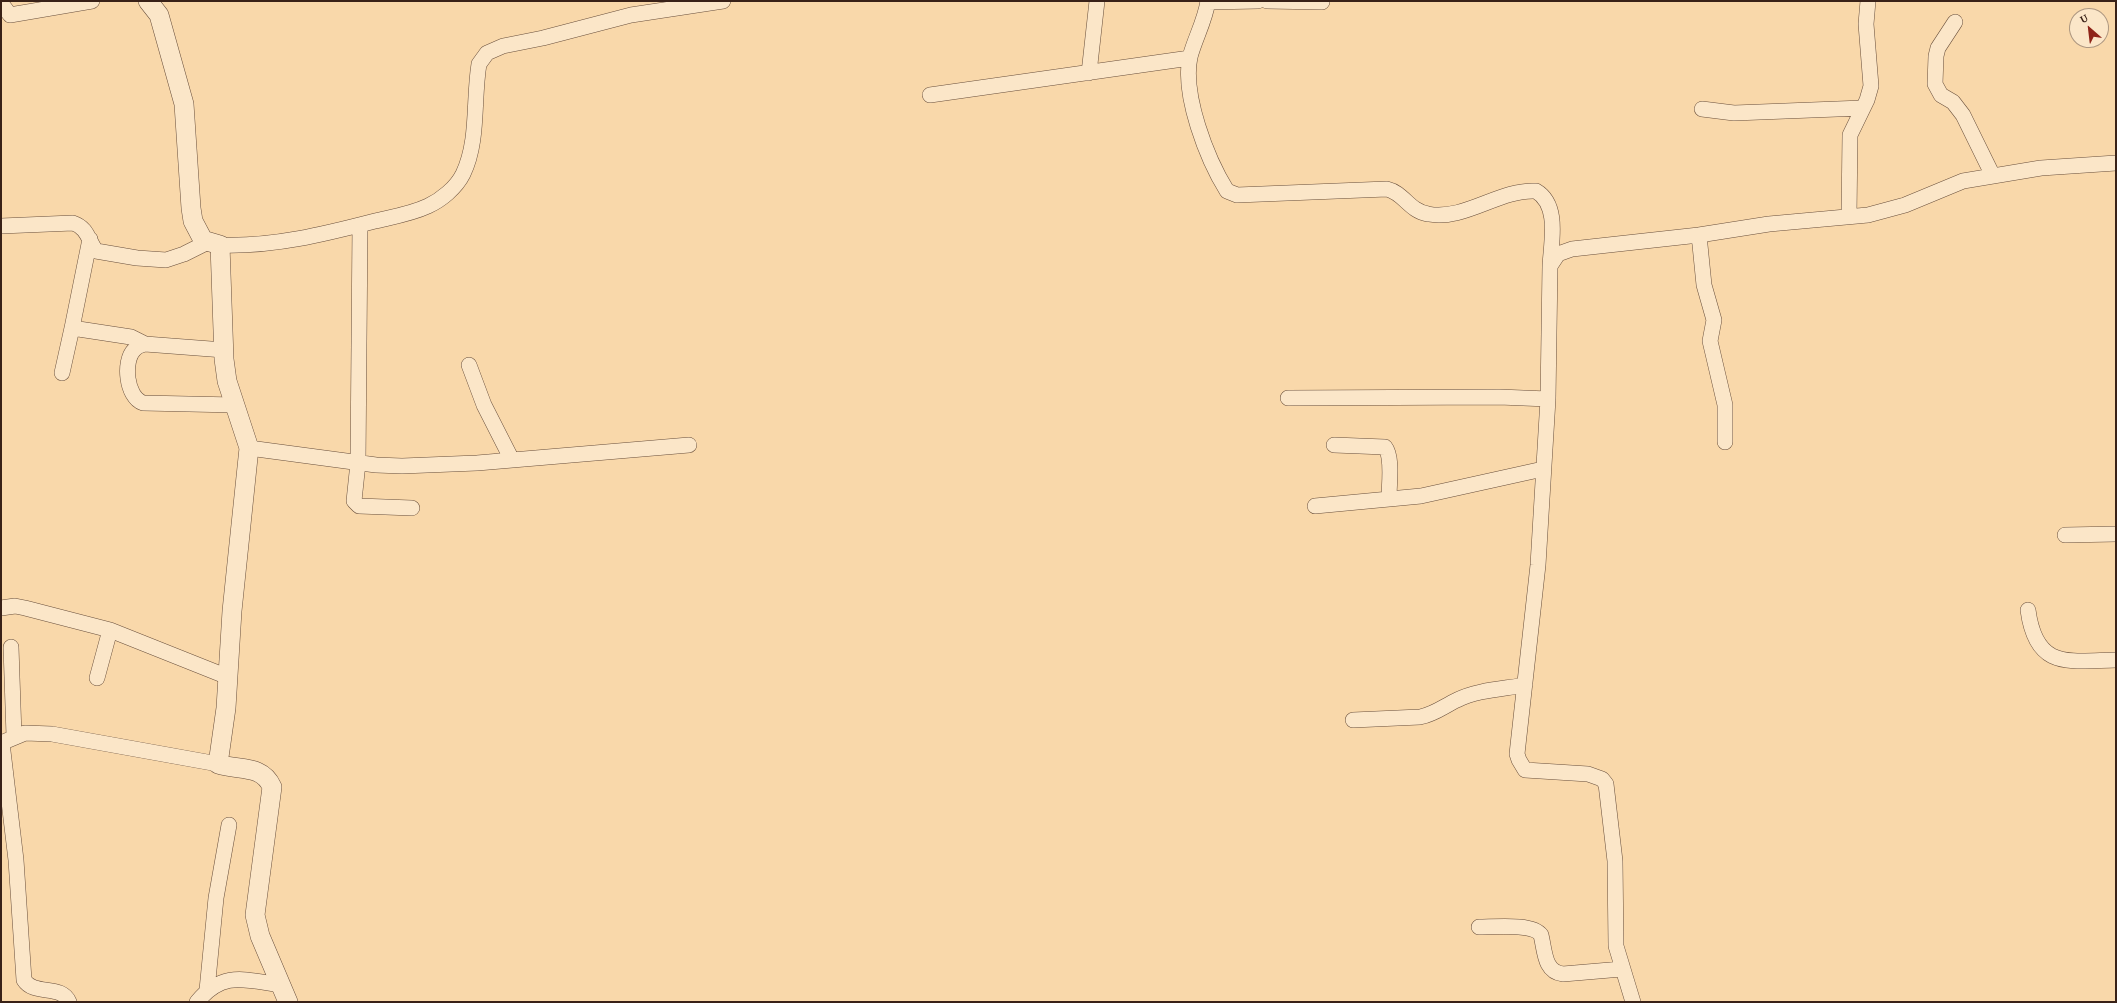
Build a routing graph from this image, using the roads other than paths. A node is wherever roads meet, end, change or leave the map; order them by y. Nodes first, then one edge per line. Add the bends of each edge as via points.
1 (92, 1) edge
2 (148, 1) edge
3 (723, 1) edge
4 (1097, 1) edge
5 (1208, 1) edge
6 (1258, 1) edge
7 (1267, 1) edge
8 (1868, 1) edge
9 (1322, 2) dead end
10 (1, 3) edge
11 (1955, 22) dead end
12 (1190, 58) junction
13 (1089, 73) junction
14 (930, 96) dead end
15 (1863, 108) junction
16 (1702, 109) dead end
17 (2116, 163) edge
18 (1993, 176) junction
19 (1849, 216) junction
20 (360, 225) junction
21 (1, 226) edge
22 (1699, 235) junction
23 (90, 239) junction
24 (214, 244) junction
25 (1550, 266) junction
26 (72, 328) junction
27 (145, 344) junction
28 (224, 350) junction
29 (469, 365) dead end
30 (62, 373) dead end
31 (1288, 398) dead end
32 (1548, 399) junction
33 (235, 406) junction
34 (1725, 442) dead end
35 (689, 445) dead end
36 (1334, 445) dead end
37 (249, 448) junction
38 (512, 460) junction
39 (358, 463) junction
40 (1543, 469) junction
41 (1389, 497) junction
42 (1316, 506) dead end
43 (412, 508) dead end
44 (2116, 534) edge
45 (2065, 535) dead end
46 (1, 608) edge
47 (2028, 610) dead end
48 (110, 630) junction
49 (11, 647) dead end
50 (2116, 660) edge
51 (7, 674) edge
52 (228, 677) junction
53 (97, 678) dead end
54 (1525, 685) junction
55 (1352, 720) dead end
56 (6, 741) edge
57 (218, 764) junction
58 (229, 825) dead end
59 (1479, 927) dead end
60 (1622, 969) junction
61 (285, 994) edge
62 (202, 996) edge
63 (70, 1002) edge
64 (1633, 1002) edge

1 - 10 street via 10,15
2 - 24 street via 159,15 184,104 191,208 203,240
3 - 20 street via 631,15 503,46 486,53 479,64 472,147 462,176 447,194 428,206
4 - 13 street
5 - 6 street
5 - 12 street
7 - 9 street
8 - 15 street via 1866,24 1871,86
11 - 18 street via 1938,48 1935,84 1941,95 1953,102 1963,115
12 - 13 street
12 - 25 street via 1190,88 1195,118 1221,181 1231,194 1387,188 1398,194 1413,209 1436,215 1457,212 1523,192 1536,191 1544,198 1552,219
13 - 14 street
15 - 16 street via 1734,113
15 - 19 street via 1850,136
17 - 18 street via 2041,168
18 - 19 street via 1953,184 1880,213
19 - 22 street via 1769,224
20 - 24 street via 282,242 242,246
20 - 39 street
21 - 23 street via 73,223 80,226
22 - 25 street via 1572,249 1558,254
22 - 34 street via 1704,285 1714,320 1710,345 1725,405
23 - 24 street via 96,251 157,260 174,258
23 - 26 street
24 - 28 street
25 - 32 street
26 - 27 street via 131,337
26 - 30 street
27 - 28 street
27 - 33 street via 138,346 131,355 128,377 130,392 137,401 151,404
28 - 33 street via 227,380
29 - 38 street via 484,405
31 - 32 street
32 - 40 street
33 - 37 street
35 - 38 street
36 - 41 street via 1386,447 1389,456
37 - 39 street
37 - 52 street via 232,611
38 - 39 street via 434,466
39 - 43 street via 354,497 356,504
40 - 41 street via 1434,494
40 - 54 street via 1535,596
41 - 42 street
44 - 45 street
46 - 48 street via 25,608
47 - 50 street via 2035,638 2049,656 2059,660
48 - 52 street
48 - 53 street
49 - 51 street
51 - 56 street
52 - 57 street
54 - 55 street via 1467,696 1420,717
54 - 60 street via 1517,746 1522,766 1531,772 1596,776 1602,778 1606,784 1615,861 1615,937
56 - 57 street via 25,733 52,734
56 - 63 street via 24,980 29,986 63,994
57 - 61 street via 262,772 272,787 255,915 260,936
58 - 62 street
59 - 60 street via 1527,928 1539,931 1547,963 1555,973
60 - 64 street
61 - 62 street via 245,980 229,980 215,984

